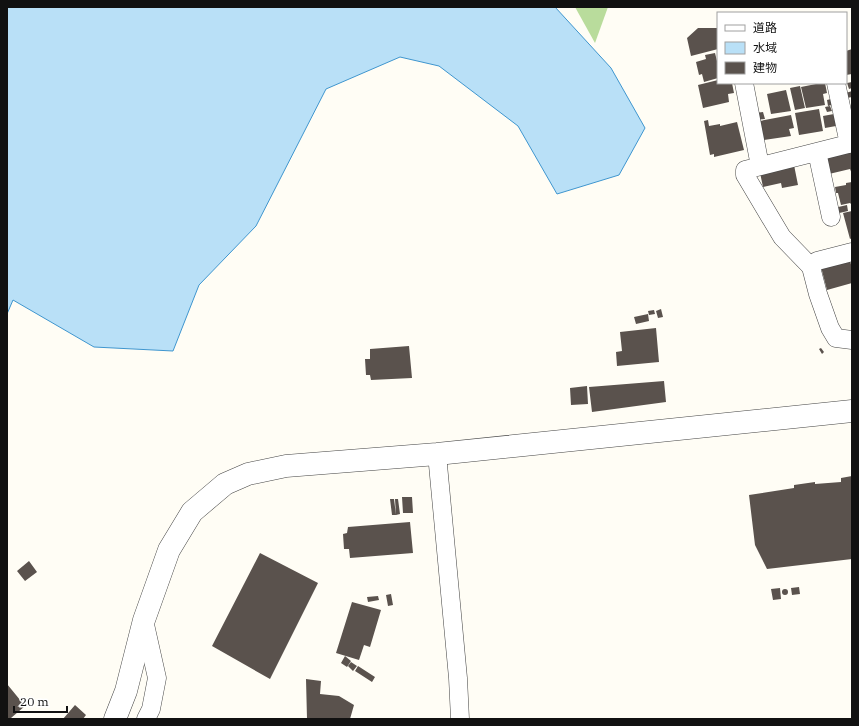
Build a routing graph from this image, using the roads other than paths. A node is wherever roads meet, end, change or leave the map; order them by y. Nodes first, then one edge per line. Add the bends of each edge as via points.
1 (744, 84) edge
2 (836, 84) edge
3 (851, 143) edge
4 (817, 152) junction
5 (760, 166) junction
6 (831, 217) dead end
7 (852, 252) edge
8 (811, 267) junction
9 (852, 340) edge
10 (852, 411) edge
11 (437, 454) junction
12 (144, 620) junction
13 (115, 719) edge
14 (146, 719) edge
15 (460, 719) edge

1 - 5 street
2 - 3 street
3 - 4 street
4 - 5 street
4 - 6 street
5 - 8 street via 745,170 745,175 782,237
7 - 8 street via 817,261
8 - 9 street via 830,328 836,338
10 - 11 street
11 - 12 street via 286,466 248,474 225,484 192,512 178,533 169,550
11 - 15 street
12 - 13 street via 126,691
12 - 14 street via 157,678 151,709

